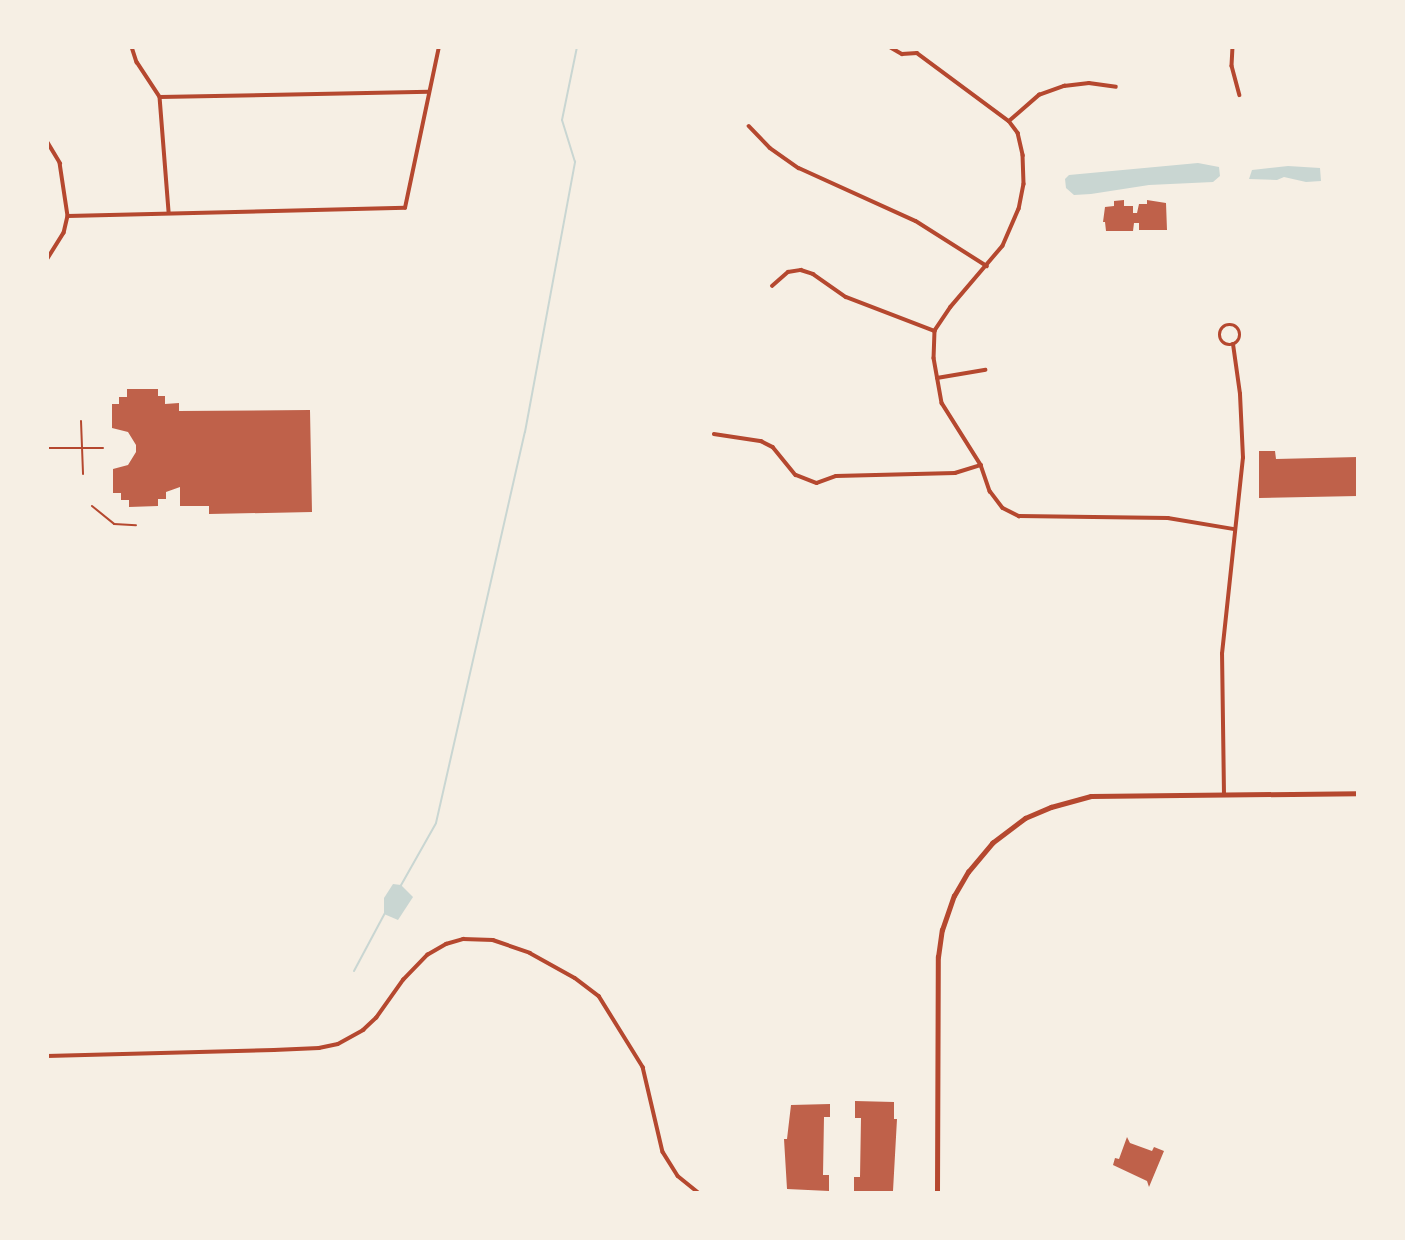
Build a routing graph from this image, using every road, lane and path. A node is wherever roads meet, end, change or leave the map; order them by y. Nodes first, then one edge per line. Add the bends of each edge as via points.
1 (132, 47) edge
2 (439, 47) edge
3 (890, 47) edge
4 (921, 47) edge
5 (1233, 47) edge
6 (917, 53) junction
7 (1116, 87) dead end
8 (429, 92) junction
9 (1240, 95) dead end
10 (160, 97) junction
11 (1009, 121) junction
12 (749, 126) dead end
13 (47, 141) edge
14 (169, 212) junction
15 (68, 215) junction
16 (47, 260) edge
17 (987, 266) junction
18 (772, 286) dead end
19 (935, 331) junction
20 (1233, 344) junction
21 (985, 370) dead end
22 (937, 378) junction
23 (81, 421) dead end
24 (714, 434) dead end
25 (82, 447) junction
26 (47, 448) edge
27 (103, 448) dead end
28 (981, 465) junction
29 (83, 474) dead end
30 (92, 506) dead end
31 (136, 525) dead end
32 (1234, 529) junction
33 (1358, 793) edge
34 (1224, 794) junction
35 (47, 1056) edge
36 (699, 1193) edge
37 (937, 1193) edge

1 - 10 street
2 - 8 street
3 - 6 street via 902,54
4 - 6 street
5 - 9 street via 1232,66
6 - 11 street
7 - 11 street via 1064,86 1039,95
8 - 10 street
8 - 14 street via 405,208
10 - 14 street
11 - 17 street via 1018,133 1024,184 1003,246
12 - 17 street via 769,148 799,167 916,221
13 - 15 street via 60,163
14 - 15 street
15 - 16 street via 64,233
17 - 19 street
18 - 19 street via 788,271 801,270 846,297
19 - 22 street
20 - 20 street via 1239,331 1229,325 1220,336
20 - 32 street via 1243,458
21 - 22 street
22 - 28 street via 942,403
23 - 25 lane
24 - 28 street via 761,441 773,447 796,475 817,483 836,476 955,473
25 - 26 lane
25 - 27 lane
25 - 29 lane
28 - 32 street via 990,491 1003,508 1019,516 1168,518
30 - 31 lane via 114,524
32 - 34 street via 1222,654
33 - 34 street
34 - 37 street via 1113,795 1070,801 1025,818 979,856 947,912 938,957
35 - 36 street via 338,1044 363,1030 427,955 463,939 493,940 541,959 598,996 643,1067 663,1152 678,1176

